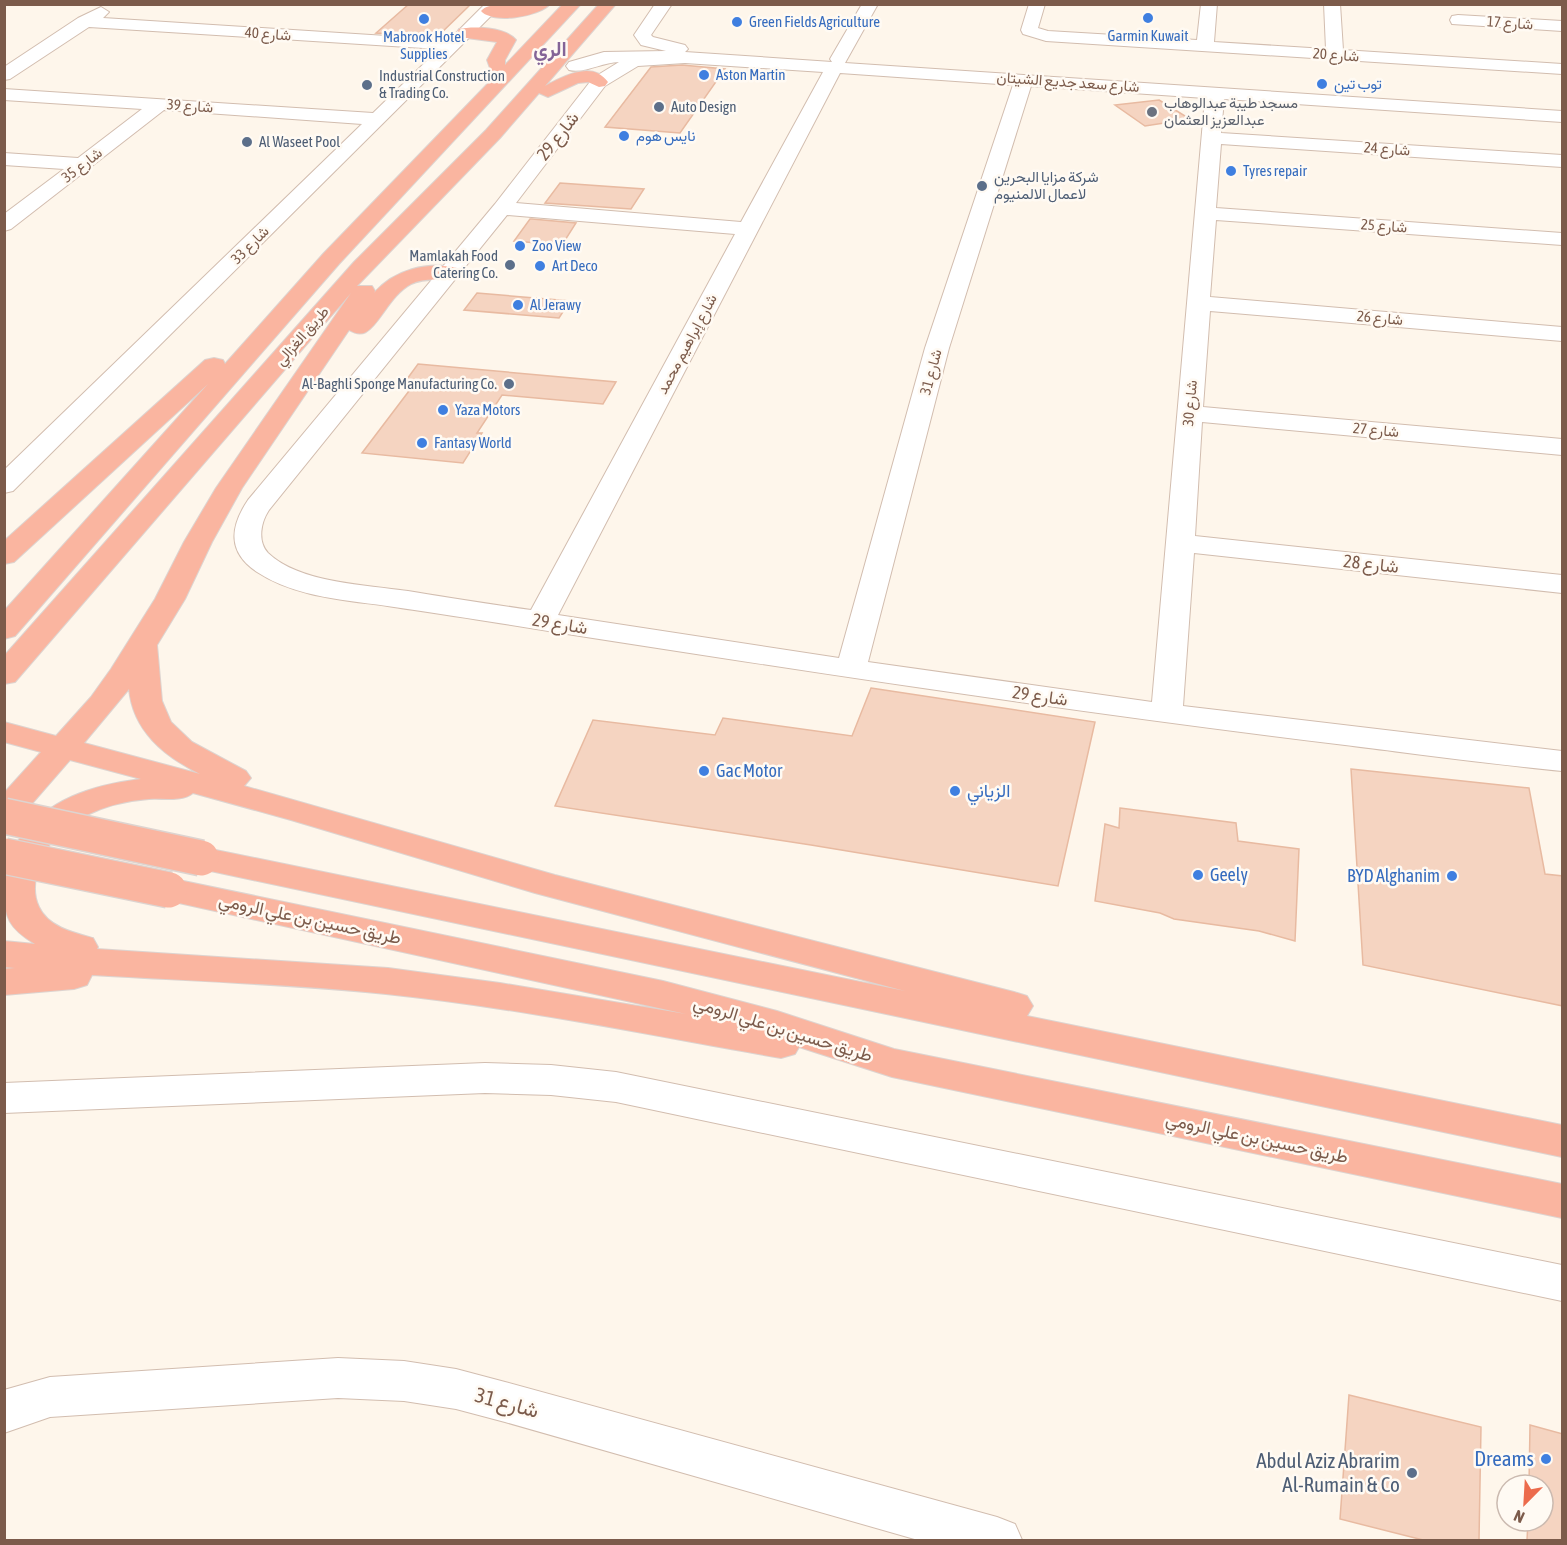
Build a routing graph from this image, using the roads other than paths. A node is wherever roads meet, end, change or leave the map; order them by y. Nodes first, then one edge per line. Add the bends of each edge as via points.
1 (112, 4) edge
2 (542, 4) edge
3 (554, 4) edge
4 (573, 4) edge
5 (608, 4) edge
6 (618, 4) edge
7 (870, 4) edge
8 (1037, 4) edge
9 (1209, 4) edge
10 (1332, 4) edge
11 (492, 8) edge
12 (662, 8) edge
13 (1456, 12) edge
14 (84, 22) junction
15 (1563, 26) edge
16 (459, 39) junction
17 (603, 40) junction
18 (1108, 40) junction
19 (1205, 46) junction
20 (686, 54) junction
21 (1335, 55) junction
22 (4, 59) edge
23 (26, 61) junction
24 (836, 63) junction
25 (1465, 63) junction
26 (575, 66) junction
27 (498, 67) junction
28 (1101, 67) junction
29 (1563, 69) edge
30 (4, 75) edge
31 (1024, 79) junction
32 (599, 82) junction
33 (548, 92) junction
34 (1215, 92) junction
35 (4, 94) edge
36 (160, 104) junction
37 (475, 107) junction
38 (1563, 108) edge
39 (1533, 110) junction
40 (1563, 116) edge
41 (376, 119) junction
42 (493, 134) junction
43 (1212, 138) junction
44 (4, 159) edge
45 (1563, 161) edge
46 (83, 164) junction
47 (502, 208) junction
48 (1206, 213) junction
49 (7, 221) edge
50 (748, 229) junction
51 (1563, 239) edge
52 (331, 259) junction
53 (362, 267) junction
54 (449, 273) junction
55 (1198, 303) junction
56 (1563, 334) edge
57 (311, 371) junction
58 (1189, 413) junction
59 (1563, 447) edge
60 (4, 485) edge
61 (46, 518) junction
62 (1179, 543) junction
63 (4, 549) edge
64 (4, 556) edge
65 (1563, 584) edge
66 (540, 621) junction
67 (4, 630) edge
68 (142, 645) junction
69 (851, 669) junction
70 (4, 675) edge
71 (1167, 714) junction
72 (4, 732) edge
73 (64, 748) junction
74 (1563, 761) edge
75 (303, 812) junction
76 (4, 815) edge
77 (4, 856) edge
78 (4, 954) edge
79 (210, 970) junction
80 (4, 982) edge
81 (1175, 1060) junction
82 (892, 1063) junction
83 (4, 1098) edge
84 (1563, 1141) edge
85 (1563, 1201) edge
86 (1563, 1283) edge
87 (4, 1413) edge
88 (997, 1540) edge

1 - 14 street
2 - 11 highway via 522,12
3 - 27 highway via 524,30
4 - 37 highway, طريق الغزالي
5 - 42 highway, طريق الغزالي
6 - 17 highway
7 - 24 street, شارع إبراهيم محمد
8 - 18 street, شارع 20 via 1029,30 1046,36
9 - 19 street
10 - 21 street
11 - 16 street, شارع 33
12 - 20 street via 637,25 642,35 647,41
13 - 15 street, شارع 17
13 - 25 street
14 - 16 street, شارع 40
14 - 23 street
16 - 27 highway via 496,35 507,40 496,60
16 - 41 street, شارع 33
17 - 20 street, شارع سعد جديع الشيتان
17 - 26 highway
18 - 19 street, شارع 20
18 - 28 street
19 - 21 street, شارع 20
20 - 24 street, شارع سعد جديع الشيتان
20 - 26 street, شارع سعد جديع الشيتان via 621,55
20 - 32 street, شارع 29 via 635,62
21 - 25 street, شارع 20
22 - 23 street
23 - 30 street
24 - 28 street, شارع سعد جديع الشيتان
24 - 31 street, شارع سعد جديع الشيتان
24 - 50 street, شارع إبراهيم محمد
25 - 29 street, شارع 20
26 - 33 highway
27 - 37 highway
28 - 39 street, شارع سعد جديع الشيتان
31 - 34 street, شارع سعد جديع الشيتان
31 - 69 street, شارع 31 via 937,348
32 - 33 highway via 592,76 580,76
32 - 47 street, شارع 29
33 - 42 highway
34 - 39 street, شارع سعد جديع الشيتان
34 - 43 street, شارع 30
35 - 36 street, شارع 39
36 - 41 street, شارع 39
36 - 46 street, شارع 35
37 - 52 highway, طريق الغزالي
38 - 39 street, شارع سعد جديع الشيتان
39 - 40 street, شارع سعد جديع الشيتان
41 - 60 street, شارع 33
42 - 53 highway, طريق الغزالي
43 - 45 street, شارع 24
43 - 48 street, شارع 30
44 - 46 street
46 - 49 street, شارع 35
47 - 50 street
47 - 54 street, شارع 29
48 - 51 street, شارع 25
48 - 55 street, شارع 30
50 - 66 street, شارع إبراهيم محمد
52 - 61 highway
52 - 67 highway, طريق الغزالي
53 - 57 highway via 367,288
53 - 70 highway, طريق الغزالي
54 - 57 highway via 421,273 398,281 345,343
54 - 66 street, شارع 29 via 258,506 249,522 247,538 253,554 268,567 317,586
55 - 56 street, شارع 26
55 - 58 street, شارع 30
57 - 68 highway via 229,488
58 - 59 street, شارع 27
58 - 62 street, شارع 30
61 - 63 highway
61 - 64 highway
62 - 65 street, شارع 28
62 - 71 street, شارع 30
66 - 69 street, شارع 29
68 - 73 highway via 102,704
68 - 75 highway via 146,702 166,735 201,762
69 - 71 street, شارع 29
71 - 74 street, شارع 29
72 - 73 highway
73 - 75 highway
73 - 76 highway
75 - 79 highway via 187,789 131,791 93,801 58,817 30,839 12,863 6,889 8,901 21,923 33,932 63,944
75 - 81 highway via 548,885 967,993
76 - 81 highway, طريق حسين بن علي الرومي, bridge
77 - 82 highway, طريق حسين بن علي الرومي, bridge via 663,994 777,1024
78 - 79 highway
79 - 80 highway
79 - 82 highway via 332,976 451,989
81 - 84 highway, طريق حسين بن علي الرومي
82 - 85 highway, طريق حسين بن علي الرومي
83 - 86 street via 485,1078 583,1082
87 - 88 street, شارع 31 via 50,1397 338,1378 404,1381 506,1402

